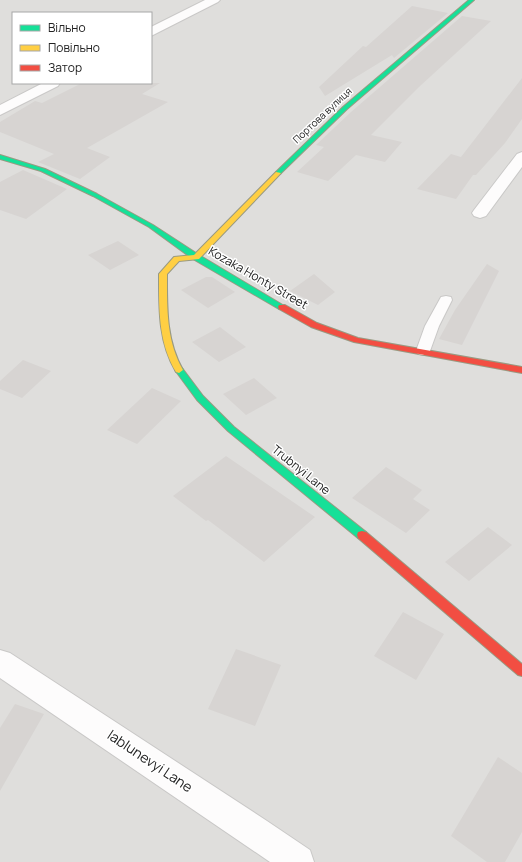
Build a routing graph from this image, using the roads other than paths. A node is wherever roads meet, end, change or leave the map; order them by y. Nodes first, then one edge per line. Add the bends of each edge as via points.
1 (214, 0) edge
2 (472, 0) edge
3 (152, 31) edge
4 (50, 84) edge
5 (0, 111) edge
6 (0, 157) edge
7 (522, 157) edge
8 (480, 213) dead end
9 (196, 257) junction
10 (446, 300) dead end
11 (423, 351) junction
12 (522, 370) edge
13 (0, 662) edge
14 (522, 671) edge
15 (298, 862) edge

1 - 3 street
2 - 9 street, Портова вулиця via 345,108 291,159
4 - 5 street
6 - 9 street, Kozaka Honty Street via 43,170 95,195 151,226
7 - 8 street
9 - 11 street, Kozaka Honty Street via 314,325 357,340
9 - 14 street, Trubnyi Lane via 177,259 163,274 167,347 174,363 194,391 220,419 306,488
10 - 11 lane via 432,326
11 - 12 street, Kozaka Honty Street
13 - 15 street, Iablunevyi Lane

